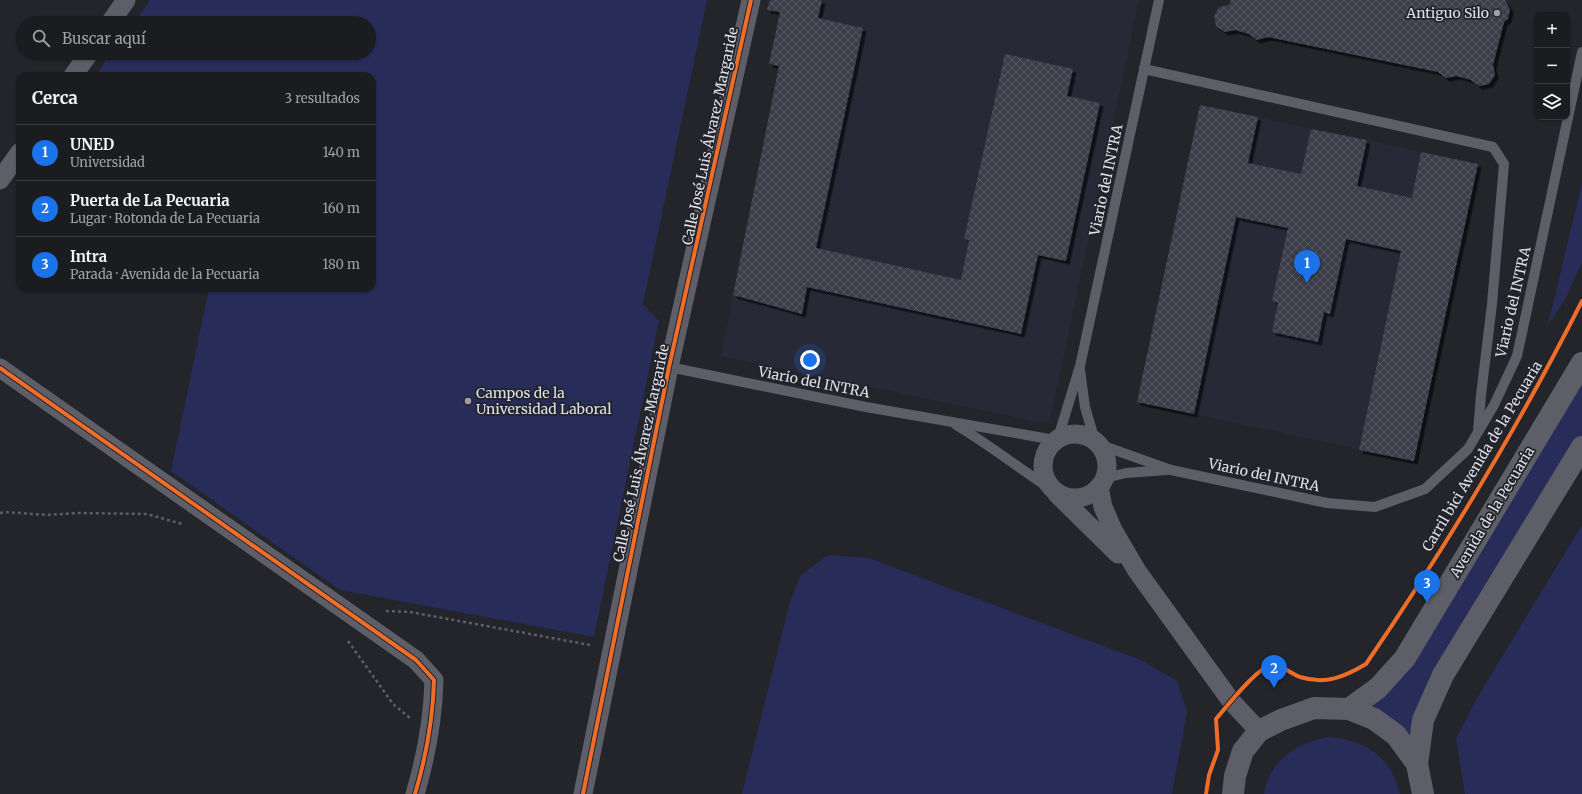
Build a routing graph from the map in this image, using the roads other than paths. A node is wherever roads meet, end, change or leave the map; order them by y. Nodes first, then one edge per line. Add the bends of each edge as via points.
1 (126, 0) edge
2 (751, 0) edge
3 (1159, 0) edge
4 (115, 16) edge
5 (1582, 52) edge
6 (84, 60) edge
7 (1144, 69) junction
8 (76, 72) edge
9 (16, 158) edge
10 (0, 180) edge
11 (1582, 363) edge
12 (1080, 366) junction
13 (670, 367) junction
14 (0, 368) edge
15 (953, 422) junction
16 (1478, 432) junction
17 (1057, 439) junction
18 (1096, 442) junction
19 (1582, 446) edge
20 (1171, 470) junction
21 (1102, 483) junction
22 (1055, 492) junction
23 (1136, 571) junction
24 (1349, 709) junction
25 (1259, 731) junction
26 (1417, 764) junction
27 (415, 794) edge
28 (583, 794) edge
29 (1233, 794) edge
30 (1423, 794) edge

1 - 4 street
2 - 13 street, Calle José Luis Álvarez Margaride
3 - 7 lane, Viario del INTRA
5 - 16 lane, Viario del INTRA via 1517,356
6 - 8 street
7 - 12 lane, Viario del INTRA
7 - 16 lane via 1493,147 1504,164
9 - 10 street
11 - 24 street, Avenida de la Pecuaria via 1405,658 1378,688
12 - 17 lane
12 - 18 lane via 1085,407
13 - 15 lane, Viario del INTRA
13 - 28 street, Calle José Luis Álvarez Margaride
14 - 27 street via 416,660 434,680 428,736
15 - 17 lane, Viario del INTRA
15 - 22 lane
16 - 20 lane, Viario del INTRA via 1468,448 1425,489 1375,507 1327,503
17 - 18 street via 1077,434
17 - 22 street via 1048,447 1042,466 1047,484
18 - 20 lane
18 - 21 street via 1106,460
19 - 26 street via 1443,675 1423,720
20 - 21 lane via 1126,473
21 - 22 street via 1093,493 1075,499
21 - 23 street via 1103,506
22 - 23 street
23 - 25 street via 1231,701
24 - 25 street via 1314,708
24 - 26 street via 1374,719 1396,735
25 - 29 street via 1243,751 1235,776
26 - 30 street

